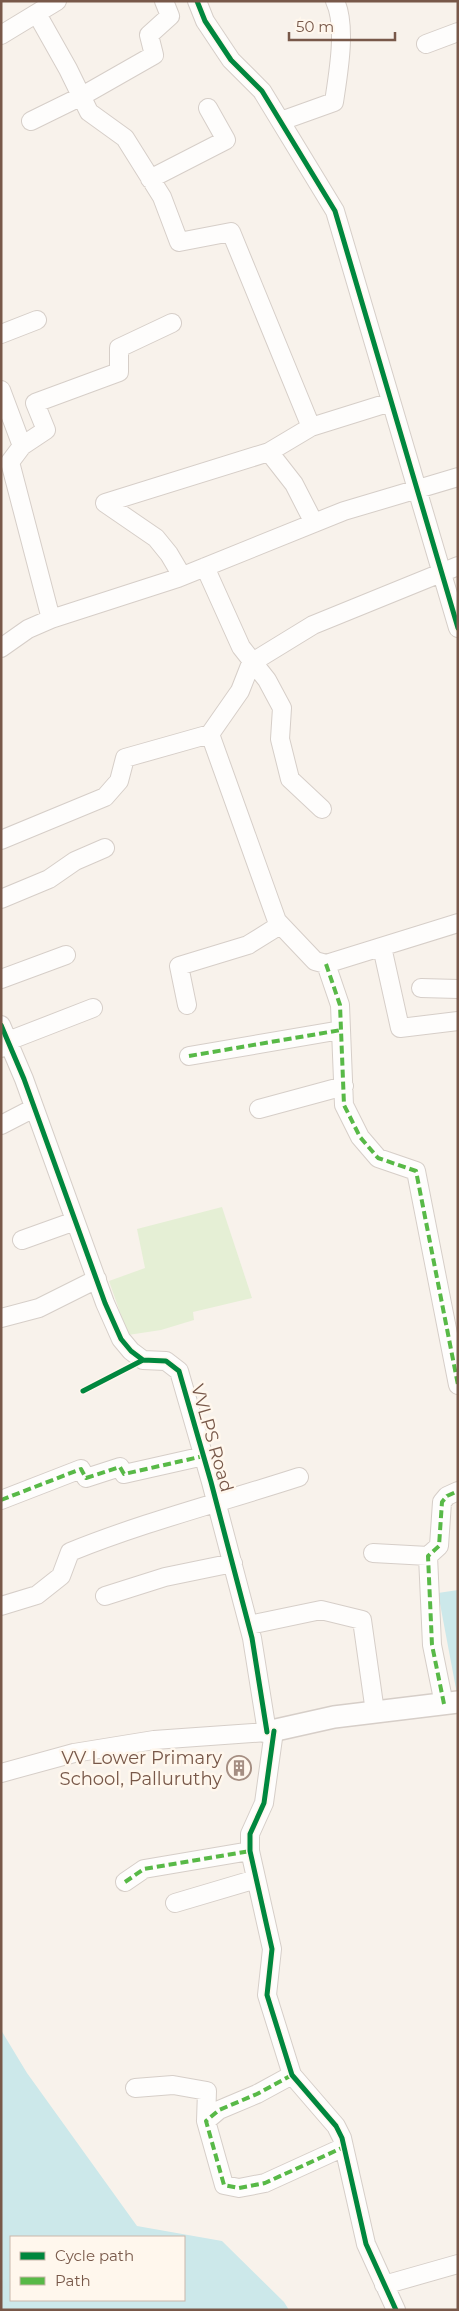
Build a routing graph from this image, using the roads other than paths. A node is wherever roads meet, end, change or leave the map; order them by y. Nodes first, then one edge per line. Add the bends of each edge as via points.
1 (57, 1) edge
2 (164, 1) edge
3 (197, 1) edge
4 (335, 1) edge
5 (37, 14) junction
6 (458, 32) edge
7 (1, 35) edge
8 (426, 44) dead end
9 (82, 96) junction
10 (208, 108) dead end
11 (31, 121) dead end
12 (281, 122) junction
13 (150, 179) junction
14 (37, 320) dead end
15 (172, 323) dead end
16 (1, 334) edge
17 (1, 390) edge
18 (391, 402) junction
19 (311, 427) junction
20 (22, 446) junction
21 (269, 452) junction
22 (458, 477) edge
23 (416, 490) junction
24 (314, 523) junction
25 (205, 566) junction
26 (449, 569) edge
27 (182, 576) junction
28 (51, 619) junction
29 (458, 628) edge
30 (1, 648) edge
31 (252, 662) junction
32 (210, 734) junction
33 (322, 809) dead end
34 (1, 840) edge
35 (104, 848) dead end
36 (1, 899) edge
37 (458, 923) edge
38 (280, 925) junction
39 (382, 946) junction
40 (66, 955) dead end
41 (326, 964) junction
42 (1, 979) edge
43 (421, 988) dead end
44 (458, 989) edge
45 (187, 1005) dead end
46 (93, 1008) dead end
47 (458, 1021) edge
48 (341, 1030) junction
49 (3, 1038) edge
50 (188, 1056) dead end
51 (344, 1086) junction
52 (34, 1108) junction
53 (259, 1109) dead end
54 (1, 1125) edge
55 (75, 1221) junction
56 (22, 1240) dead end
57 (97, 1279) junction
58 (1, 1318) edge
59 (458, 1385) edge
60 (204, 1456) junction
61 (299, 1477) dead end
62 (458, 1491) edge
63 (1, 1500) edge
64 (217, 1504) junction
65 (373, 1553) dead end
66 (428, 1556) junction
67 (233, 1563) junction
68 (105, 1596) dead end
69 (1, 1606) edge
70 (249, 1625) junction
71 (451, 1703) edge
72 (375, 1712) junction
73 (270, 1731) junction
74 (1, 1773) edge
75 (250, 1851) junction
76 (256, 1879) junction
77 (125, 1882) dead end
78 (175, 1903) dead end
79 (292, 2075) junction
80 (135, 2088) dead end
81 (206, 2121) junction
82 (344, 2147) junction
83 (458, 2264) edge
84 (384, 2285) junction
85 (396, 2310) edge

1 - 5 street
2 - 9 street via 170,16 149,35 154,55
3 - 12 street via 205,21 226,52 262,91
4 - 12 street via 340,11 334,102
5 - 7 street
5 - 9 street
6 - 8 street
9 - 11 street
9 - 13 street via 90,112 125,138
10 - 13 street via 226,140
12 - 18 street via 335,211
13 - 19 street via 162,197 179,242 231,232
14 - 16 street
15 - 20 street via 119,348 119,372 35,403 46,430
17 - 20 street
18 - 19 street
18 - 23 street
19 - 21 street
20 - 28 street via 10,462
21 - 24 street via 294,484
21 - 27 street via 105,503 156,538
22 - 23 street
23 - 24 street
23 - 26 street
24 - 25 street
25 - 27 street
25 - 31 street via 241,647
26 - 29 street
26 - 31 street via 313,625
27 - 28 street
28 - 30 street via 28,629
31 - 32 street via 240,691
31 - 33 street via 267,680 282,708 280,739 290,780
32 - 34 street via 125,758 119,781 105,797
32 - 38 street
35 - 36 street via 49,879
37 - 39 street
38 - 41 street via 315,961
38 - 45 street via 248,945 180,966
39 - 41 street
39 - 47 street via 400,1028
40 - 42 street
41 - 48 street via 340,1005
43 - 44 street
46 - 49 street
48 - 50 street
48 - 51 street
49 - 52 street, VVLPS Road
51 - 53 street
51 - 59 street via 344,1105 360,1137 378,1158 416,1171
52 - 54 street
52 - 55 street, VVLPS Road
55 - 56 street
55 - 57 street, VVLPS Road
57 - 58 street via 39,1308
57 - 60 street, VVLPS Road via 121,1340 143,1360 166,1361 179,1372
60 - 63 street via 124,1474 120,1466 86,1478 81,1469
60 - 64 street, VVLPS Road
61 - 64 street
62 - 66 street via 442,1502 439,1546
64 - 67 street, VVLPS Road
64 - 69 street via 124,1530 70,1552 62,1576 37,1595
65 - 66 street
66 - 71 street via 432,1645
67 - 68 street via 165,1577
67 - 70 street, VVLPS Road
70 - 72 street via 321,1610 362,1620
70 - 73 street, VVLPS Road
71 - 72 street
72 - 73 street
73 - 74 street via 74,1752
73 - 75 street, VVLPS Road via 264,1803 250,1834
75 - 76 street, VVLPS Road
75 - 77 street via 144,1869
76 - 78 street
76 - 79 street, VVLPS Road via 272,1949 267,1995
79 - 81 street via 219,2110
79 - 82 street via 336,2126
80 - 81 street via 173,2085 207,2091
81 - 82 street via 224,2185 239,2188 265,2183
82 - 84 street via 366,2244
83 - 84 street
84 - 85 street

